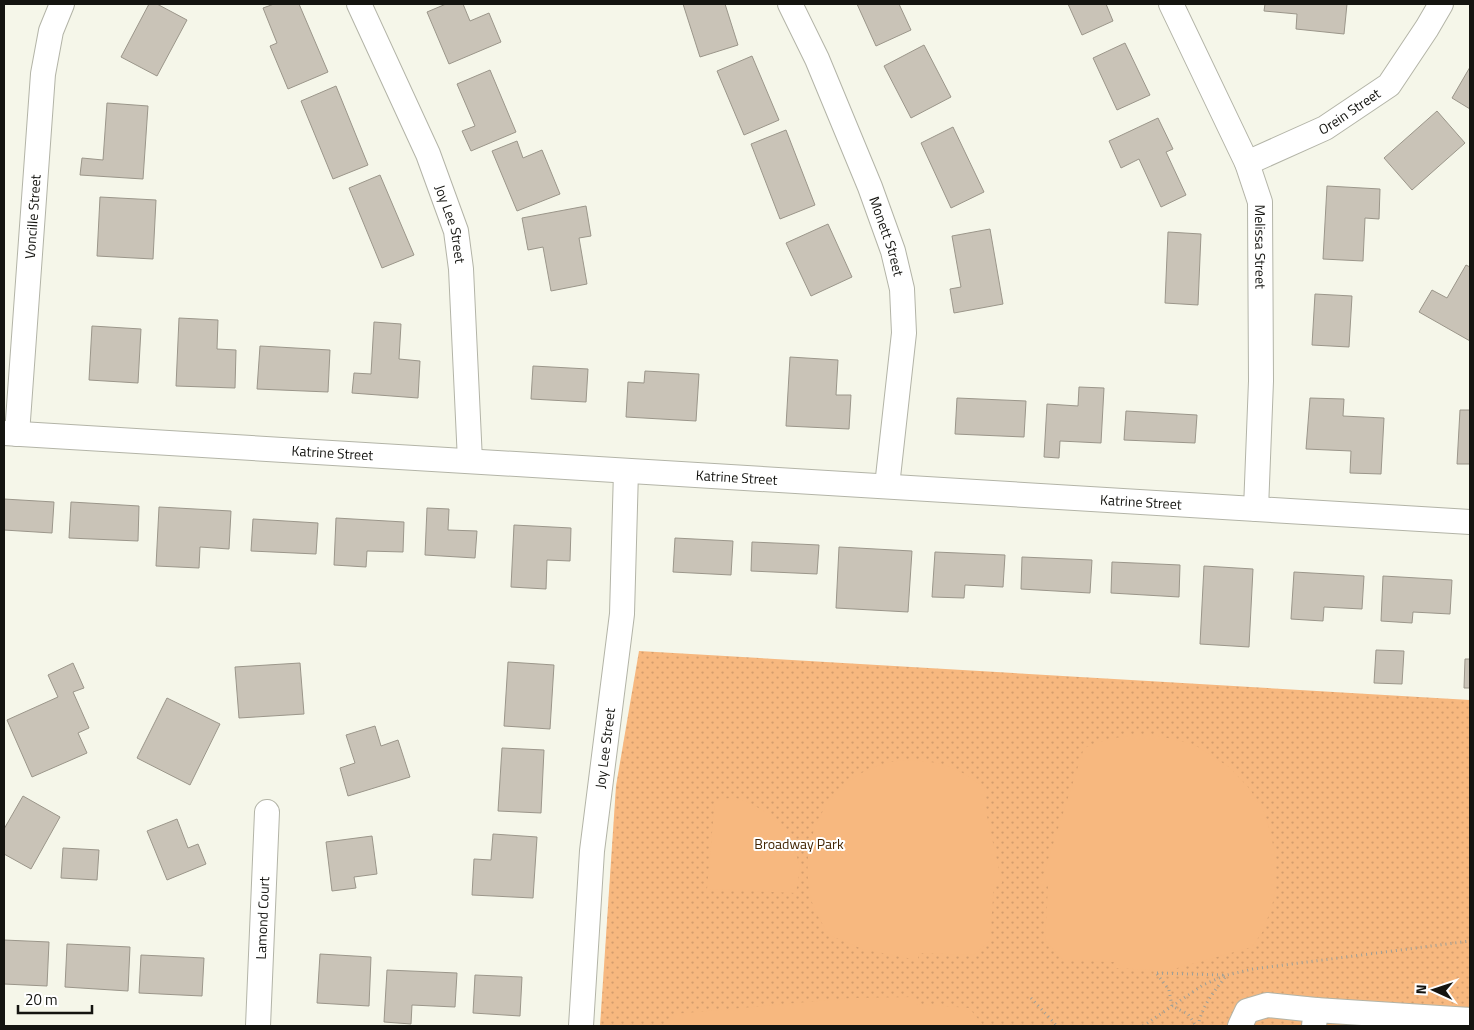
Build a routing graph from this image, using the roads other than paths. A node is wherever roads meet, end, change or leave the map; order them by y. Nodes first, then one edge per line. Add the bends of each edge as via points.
1 (62, 4) edge
2 (359, 4) edge
3 (790, 4) edge
4 (1171, 4) edge
5 (1441, 4) edge
6 (1247, 163) junction
7 (10, 434) edge
8 (470, 462) junction
9 (626, 471) junction
10 (887, 486) junction
11 (1256, 509) junction
12 (1470, 522) edge
13 (267, 812) dead end
14 (1315, 1018) edge
15 (1470, 1020) edge
16 (258, 1026) edge
17 (581, 1026) edge
18 (1240, 1026) edge

1 - 7 street, Voncille Street via 50,31 42,74
2 - 8 street, Joy Lee Street via 428,154 456,231 461,269
3 - 10 street, Monett Street via 817,59 870,187 902,289 904,333
4 - 6 street, Melissa Street
5 - 6 street, Orein Street via 1389,85 1324,128
6 - 11 street, Melissa Street via 1260,202 1261,381
7 - 8 street, Katrine Street
8 - 9 street, Katrine Street
9 - 10 street, Katrine Street
9 - 17 street, Joy Lee Street via 622,614 592,852
10 - 11 street, Katrine Street
11 - 12 street, Katrine Street
13 - 16 street, Lamond Court
14 - 15 street
14 - 18 street via 1267,1005 1247,1011

